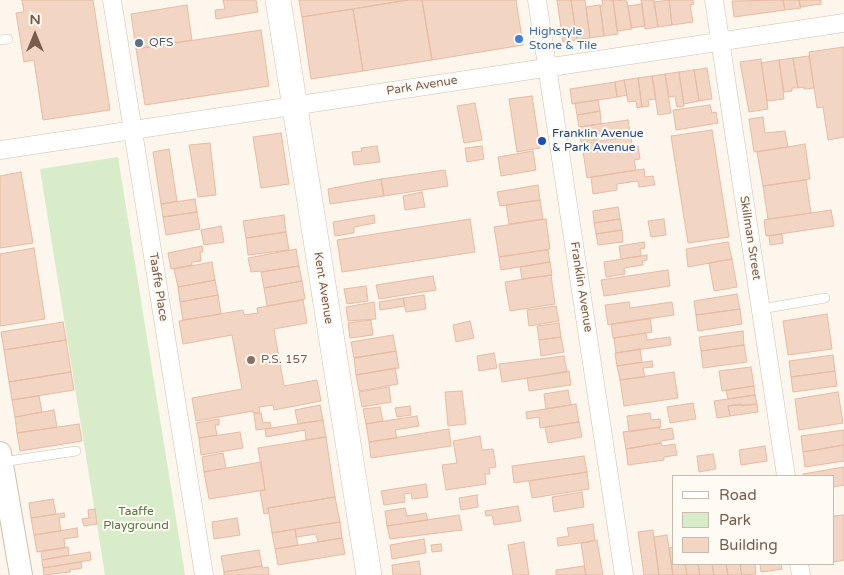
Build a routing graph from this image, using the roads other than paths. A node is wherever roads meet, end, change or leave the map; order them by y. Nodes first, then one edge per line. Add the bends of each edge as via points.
1 (112, 0) edge
2 (278, 0) edge
3 (537, 0) edge
4 (714, 0) edge
5 (844, 23) edge
6 (720, 41) junction
7 (548, 67) junction
8 (294, 106) junction
9 (133, 130) junction
10 (0, 150) edge
11 (826, 298) dead end
12 (760, 309) junction
13 (76, 451) dead end
14 (1, 458) edge
15 (786, 475) edge
16 (21, 575) edge
17 (204, 575) edge
18 (369, 575) edge
19 (624, 575) edge

1 - 9 street, Taaffe Place
2 - 8 main road, Kent Avenue
3 - 7 street, Franklin Avenue
4 - 6 street, Skillman Street
5 - 6 street, Park Avenue
6 - 7 street, Park Avenue
6 - 12 street, Skillman Street
7 - 8 street, Park Avenue
7 - 19 street, Franklin Avenue
8 - 9 street, Park Avenue
8 - 18 main road, Kent Avenue
9 - 10 street, Park Avenue
9 - 17 street, Taaffe Place
11 - 12 lane
12 - 15 street, Skillman Street
13 - 14 lane
14 - 16 street

